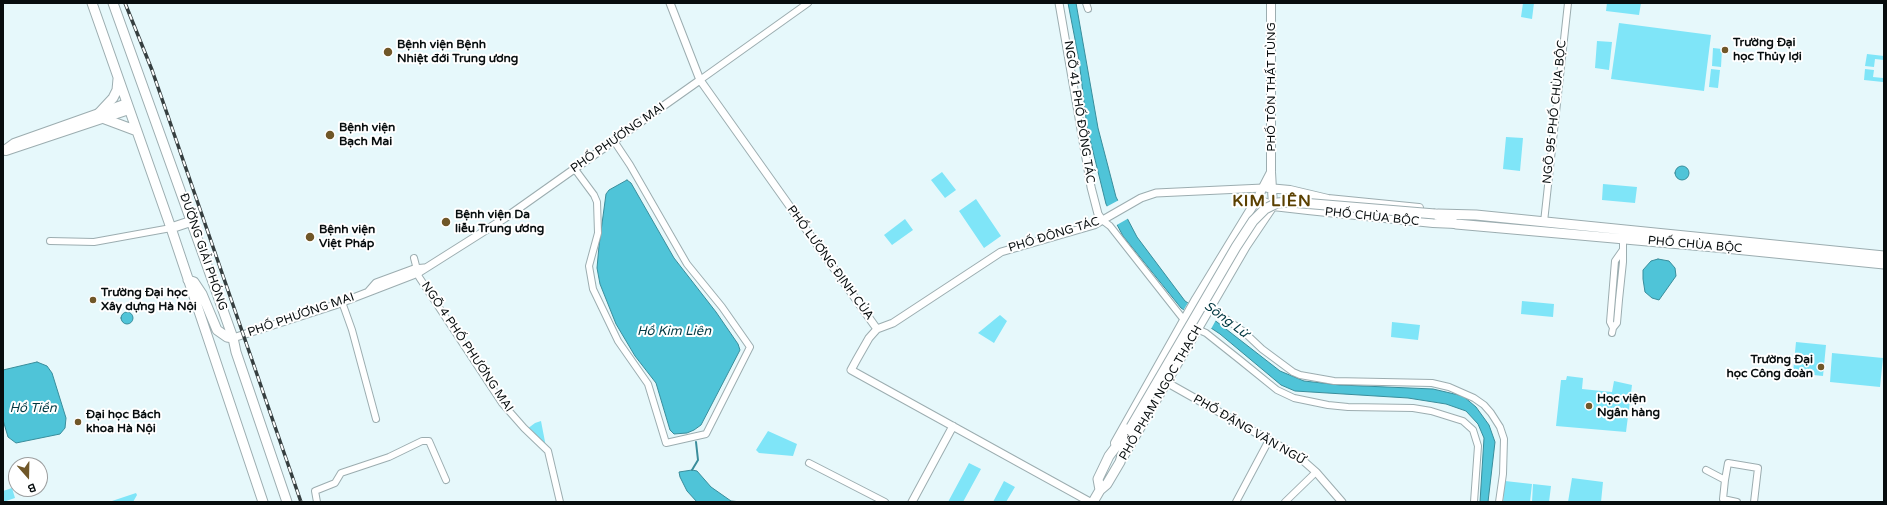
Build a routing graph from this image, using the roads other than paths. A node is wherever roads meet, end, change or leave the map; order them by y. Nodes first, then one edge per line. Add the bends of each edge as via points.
1 (93, 3) edge
2 (113, 3) edge
3 (670, 3) edge
4 (808, 3) edge
5 (1059, 3) edge
6 (1271, 3) edge
7 (1568, 3) edge
8 (118, 75) junction
9 (700, 80) junction
10 (128, 106) junction
11 (102, 116) junction
12 (137, 130) junction
13 (614, 140) junction
14 (3, 151) edge
15 (574, 168) junction
16 (1271, 172) junction
17 (1263, 188) junction
18 (1272, 188) junction
19 (1247, 190) junction
20 (1309, 195) junction
21 (1257, 199) junction
22 (1273, 206) junction
23 (1308, 210) junction
24 (1457, 213) junction
25 (1435, 214) junction
26 (1105, 218) junction
27 (192, 220) junction
28 (1544, 222) junction
29 (1456, 224) junction
30 (171, 228) junction
31 (1623, 235) junction
32 (1232, 238) junction
33 (50, 241) dead end
34 (1246, 246) junction
35 (1622, 251) junction
36 (1884, 256) edge
37 (414, 258) dead end
38 (1884, 264) edge
39 (420, 270) junction
40 (188, 280) junction
41 (1612, 299) junction
42 (1620, 300) junction
43 (342, 302) junction
44 (1211, 308) junction
45 (1185, 319) junction
46 (877, 329) junction
47 (1197, 329) junction
48 (233, 338) junction
49 (1166, 382) junction
50 (376, 419) dead end
51 (953, 426) junction
52 (1131, 427) junction
53 (1269, 440) junction
54 (1109, 456) junction
55 (1120, 462) junction
56 (809, 463) dead end
57 (1706, 470) dead end
58 (1316, 472) junction
59 (446, 480) dead end
60 (1725, 480) junction
61 (1100, 490) junction
62 (1722, 501) edge
63 (263, 502) edge
64 (287, 502) edge
65 (317, 502) edge
66 (560, 502) edge
67 (884, 502) edge
68 (912, 502) edge
69 (1090, 502) edge
70 (1093, 502) edge
71 (1236, 502) edge
72 (1285, 502) edge
73 (1342, 502) edge
74 (1474, 502) edge
75 (1499, 502) edge
76 (1737, 502) edge
77 (1754, 502) edge

1 - 8 main road, ĐƯỜNG GIẢI PHÓNG
2 - 27 main road, ĐƯỜNG GIẢI PHÓNG
3 - 9 street, PHỐ LƯƠNG ĐỊNH CỦA
4 - 9 street, PHỐ PHƯƠNG MAI
5 - 26 street, NGÕ 41 PHỐ ĐÔNG TÁC via 1092,194 1098,214
6 - 16 main road, PHỐ TÔN THẤT TÙNG
7 - 28 street, NGÕ 95 PHỐ CHÙA BỘC
8 - 10 main road, ĐƯỜNG GIẢI PHÓNG
8 - 11 main road via 117,90
9 - 13 street, PHỐ PHƯƠNG MAI
9 - 46 street, PHỐ LƯƠNG ĐỊNH CỦA
10 - 11 main road
10 - 12 main road, ĐƯỜNG GIẢI PHÓNG
11 - 12 main road
11 - 14 main road via 14,143
12 - 30 main road, ĐƯỜNG GIẢI PHÓNG
13 - 15 street, PHỐ PHƯƠNG MAI
13 - 15 street via 687,264 750,347 706,434 666,443 648,384 618,341 593,289 589,266 598,233 597,202
15 - 39 street, PHỐ PHƯƠNG MAI via 487,231
16 - 17 main road, PHỐ TÔN THẤT TÙNG
16 - 18 main road, PHỐ TÔN THẤT TÙNG
17 - 18 main road, PHỐ CHÙA BỘC
17 - 19 street, PHỐ ĐÔNG TÁC
17 - 21 main road
18 - 20 main road, PHỐ CHÙA BỘC
18 - 22 main road
19 - 21 street
19 - 26 street, PHỐ ĐÔNG TÁC via 1156,193 1141,198
20 - 23 main road
20 - 24 main road, PHỐ CHÙA BỘC
21 - 22 main road, PHỐ CHÙA BỘC
21 - 32 main road, PHỐ PHẠM NGỌC THẠCH
22 - 23 main road, PHỐ CHÙA BỘC
22 - 34 main road, PHỐ PHẠM NGỌC THẠCH
23 - 29 main road, PHỐ CHÙA BỘC
24 - 25 main road
24 - 28 main road, PHỐ CHÙA BỘC
25 - 29 main road
25 - 52 main road, bridge via 1290,202 1277,203 1264,209 1236,247
26 - 45 street
26 - 46 street, PHỐ ĐÔNG TÁC via 1094,225 1001,252 893,323
27 - 30 main road
27 - 48 main road, ĐƯỜNG GIẢI PHÓNG
28 - 31 main road, PHỐ CHÙA BỘC
29 - 31 main road, PHỐ CHÙA BỘC
30 - 33 street via 94,242
30 - 40 main road, ĐƯỜNG GIẢI PHÓNG
31 - 35 street
31 - 36 main road, PHỐ CHÙA BỘC via 1710,236
31 - 38 main road, PHỐ CHÙA BỘC
32 - 34 main road
32 - 45 main road, PHỐ PHẠM NGỌC THẠCH
34 - 44 main road, PHỐ PHẠM NGỌC THẠCH
35 - 41 street via 1615,261
35 - 42 street
37 - 39 street
39 - 43 street, PHỐ PHƯƠNG MAI via 376,283 369,291
39 - 66 street, NGÕ 4 PHỐ PHƯƠNG MAI via 441,311 502,403 548,451
40 - 48 main road via 194,282 202,294 217,330
40 - 63 main road, ĐƯỜNG GIẢI PHÓNG
41 - 42 street
41 - 42 street via 1612,331 1617,323
43 - 48 street, PHỐ PHƯƠNG MAI
43 - 50 street
44 - 47 main road, PHỐ PHẠM NGỌC THẠCH
44 - 75 street via 1267,353 1300,375 1334,380 1432,383 1474,398 1484,405 1494,418 1504,439
45 - 54 main road, PHỐ PHẠM NGỌC THẠCH
46 - 51 street, PHỐ LƯƠNG ĐỊNH CỦA via 851,370
47 - 49 main road, PHỐ PHẠM NGỌC THẠCH
47 - 74 street via 1206,333 1277,390 1294,398 1348,407 1413,408 1463,422 1472,430 1478,446
48 - 64 main road, ĐƯỜNG GIẢI PHÓNG via 248,391
49 - 53 street, PHỐ ĐẶNG VĂN NGỮ
49 - 55 main road, PHỐ PHẠM NGỌC THẠCH
51 - 68 street
51 - 69 street, PHỐ LƯƠNG ĐỊNH CỦA
52 - 54 main road
52 - 55 main road
53 - 58 street, PHỐ ĐẶNG VĂN NGỮ via 1299,456
53 - 71 street
54 - 61 main road, PHỐ PHẠM NGỌC THẠCH via 1098,479
55 - 61 main road, PHỐ PHẠM NGỌC THẠCH via 1107,484
56 - 67 street
57 - 60 street
58 - 72 street
58 - 73 street, PHỐ ĐẶNG VĂN NGỮ
59 - 65 street via 429,441 422,441 389,457 341,473 335,483 315,491
60 - 62 street
60 - 77 street via 1728,463 1758,468
61 - 70 main road, PHỐ PHẠM NGỌC THẠCH
62 - 76 street

